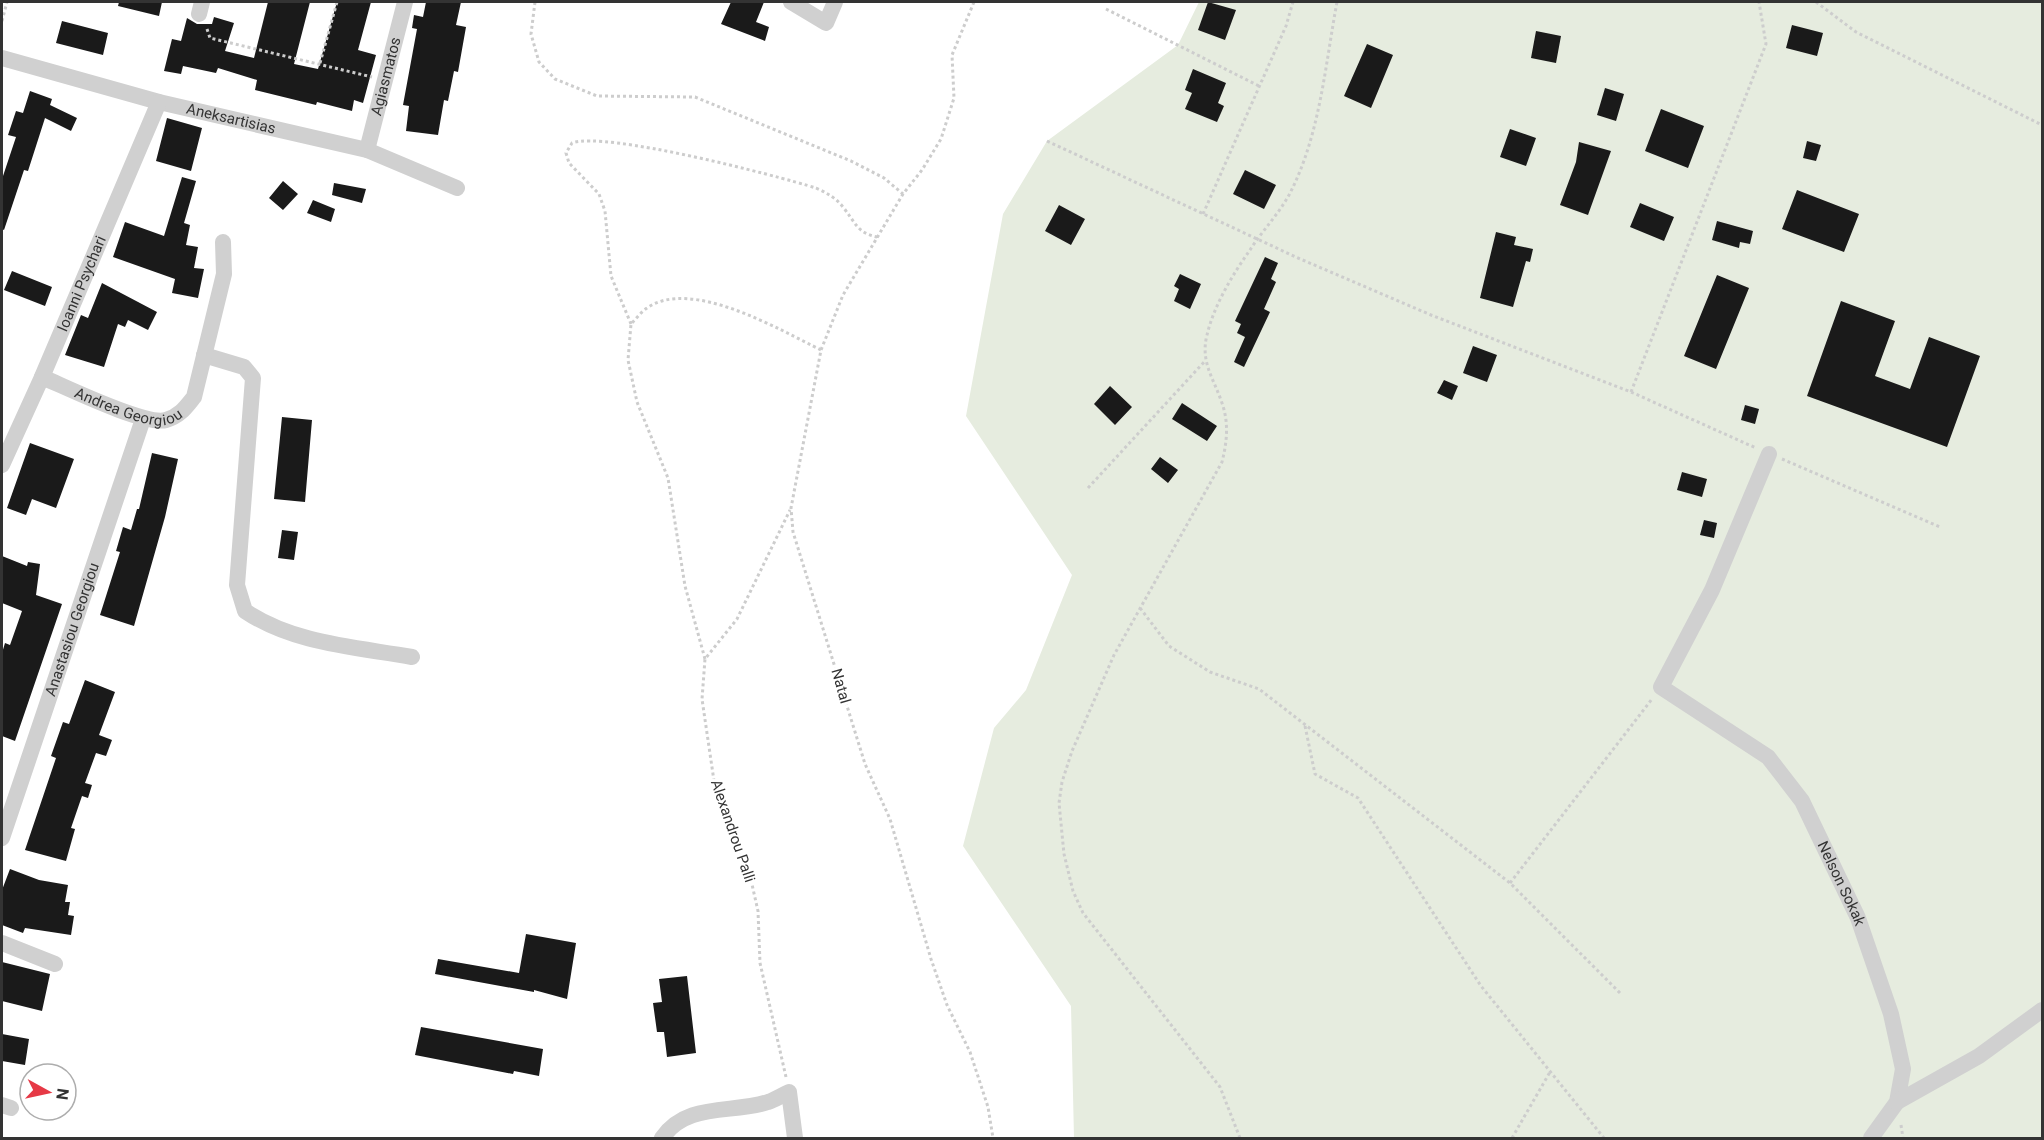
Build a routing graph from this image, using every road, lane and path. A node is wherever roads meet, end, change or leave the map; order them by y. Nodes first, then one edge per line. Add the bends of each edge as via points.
1 (7, 2) edge
2 (337, 2) edge
3 (405, 2) edge
4 (535, 2) edge
5 (791, 2) edge
6 (835, 2) edge
7 (974, 2) edge
8 (1293, 2) edge
9 (1337, 2) edge
10 (1759, 2) edge
11 (1816, 2) edge
12 (200, 8) edge
13 (1106, 9) dead end
14 (2, 21) edge
15 (2, 58) edge
16 (320, 63) junction
17 (385, 80) junction
18 (1259, 86) junction
19 (159, 102) junction
20 (2043, 125) edge
21 (1047, 141) dead end
22 (367, 150) junction
23 (457, 188) dead end
24 (903, 194) junction
25 (1203, 214) junction
26 (878, 237) junction
27 (1259, 240) junction
28 (223, 242) dead end
29 (631, 324) junction
30 (821, 350) junction
31 (204, 355) junction
32 (1205, 361) junction
33 (42, 377) junction
34 (1631, 392) junction
35 (143, 419) junction
36 (1769, 454) junction
37 (3, 459) edge
38 (1088, 488) dead end
39 (791, 508) junction
40 (1940, 527) dead end
41 (1140, 608) junction
42 (412, 657) dead end
43 (705, 659) junction
44 (1661, 687) junction
45 (1305, 724) junction
46 (2, 838) edge
47 (1510, 883) junction
48 (2, 943) edge
49 (55, 964) dead end
50 (1622, 995) dead end
51 (2043, 1011) edge
52 (1550, 1072) junction
53 (789, 1092) junction
54 (1897, 1102) junction
55 (662, 1138) edge
56 (795, 1138) edge
57 (993, 1138) edge
58 (1240, 1138) edge
59 (1512, 1138) edge
60 (1604, 1138) edge
61 (1871, 1138) edge

1 - 14 path
2 - 16 path
3 - 17 street, Agiasmatos
4 - 24 path via 531,34 539,62 555,79 597,96 695,97 851,161 884,178
5 - 6 street via 826,23
7 - 24 path, Natal via 952,55 954,98 941,139
8 - 18 path
9 - 27 path via 1310,144 1289,195
10 - 34 path via 1764,52
11 - 20 path via 1856,32
12 - 16 path via 210,38
13 - 18 path
15 - 19 street, Aneksartisias
16 - 17 path
17 - 22 street, Agiasmatos
18 - 25 path
19 - 22 street, Aneksartisias
19 - 33 street, Ioanni Psychari
21 - 25 path
22 - 23 street, Aneksartisias
24 - 26 path, Natal
25 - 27 path
26 - 29 path via 865,235 833,196 816,188 647,148 583,139 572,143 566,153 569,164 598,194 605,211 611,276
26 - 30 path, Natal via 843,295
27 - 32 path via 1234,275 1216,311 1207,335
27 - 34 path via 1431,315
28 - 31 street, Andrea Georgiou via 224,274
29 - 30 path via 648,307 674,300 706,300 739,310
29 - 43 path, Alexandrou Palli via 628,360 637,402 668,478 685,586
30 - 39 path, Natal
31 - 35 street, Andrea Georgiou via 194,397 182,413 164,421
31 - 42 street via 244,367 253,378 237,585 245,611 267,626 313,640
32 - 38 path
32 - 41 path via 1226,417 1222,462
33 - 35 street, Andrea Georgiou
33 - 37 street, Ioanni Psychari
34 - 36 path
35 - 46 street, Anastasiou Georgiou
36 - 40 path
36 - 44 street via 1712,590
39 - 43 path via 737,620
39 - 57 path, Natal via 794,532 859,745 890,819 947,1005 970,1052 988,1107
41 - 45 path via 1169,646 1210,672 1259,689
41 - 58 path via 1114,655 1065,772 1059,803 1064,854 1083,913 1220,1087
43 - 53 path, Alexandrou Palli via 702,699 714,781 751,880 758,911 760,963
44 - 47 path
44 - 54 street, Nelson Sokak via 1768,757 1802,801 1858,918 1891,1014 1904,1069
45 - 47 path
45 - 52 path via 1316,774 1358,798 1481,986
47 - 50 path
48 - 49 street
51 - 54 street via 1979,1056
52 - 59 path
52 - 60 path
53 - 55 street via 768,1102 693,1114 671,1126
53 - 56 street
54 - 61 street, Nelson Sokak

